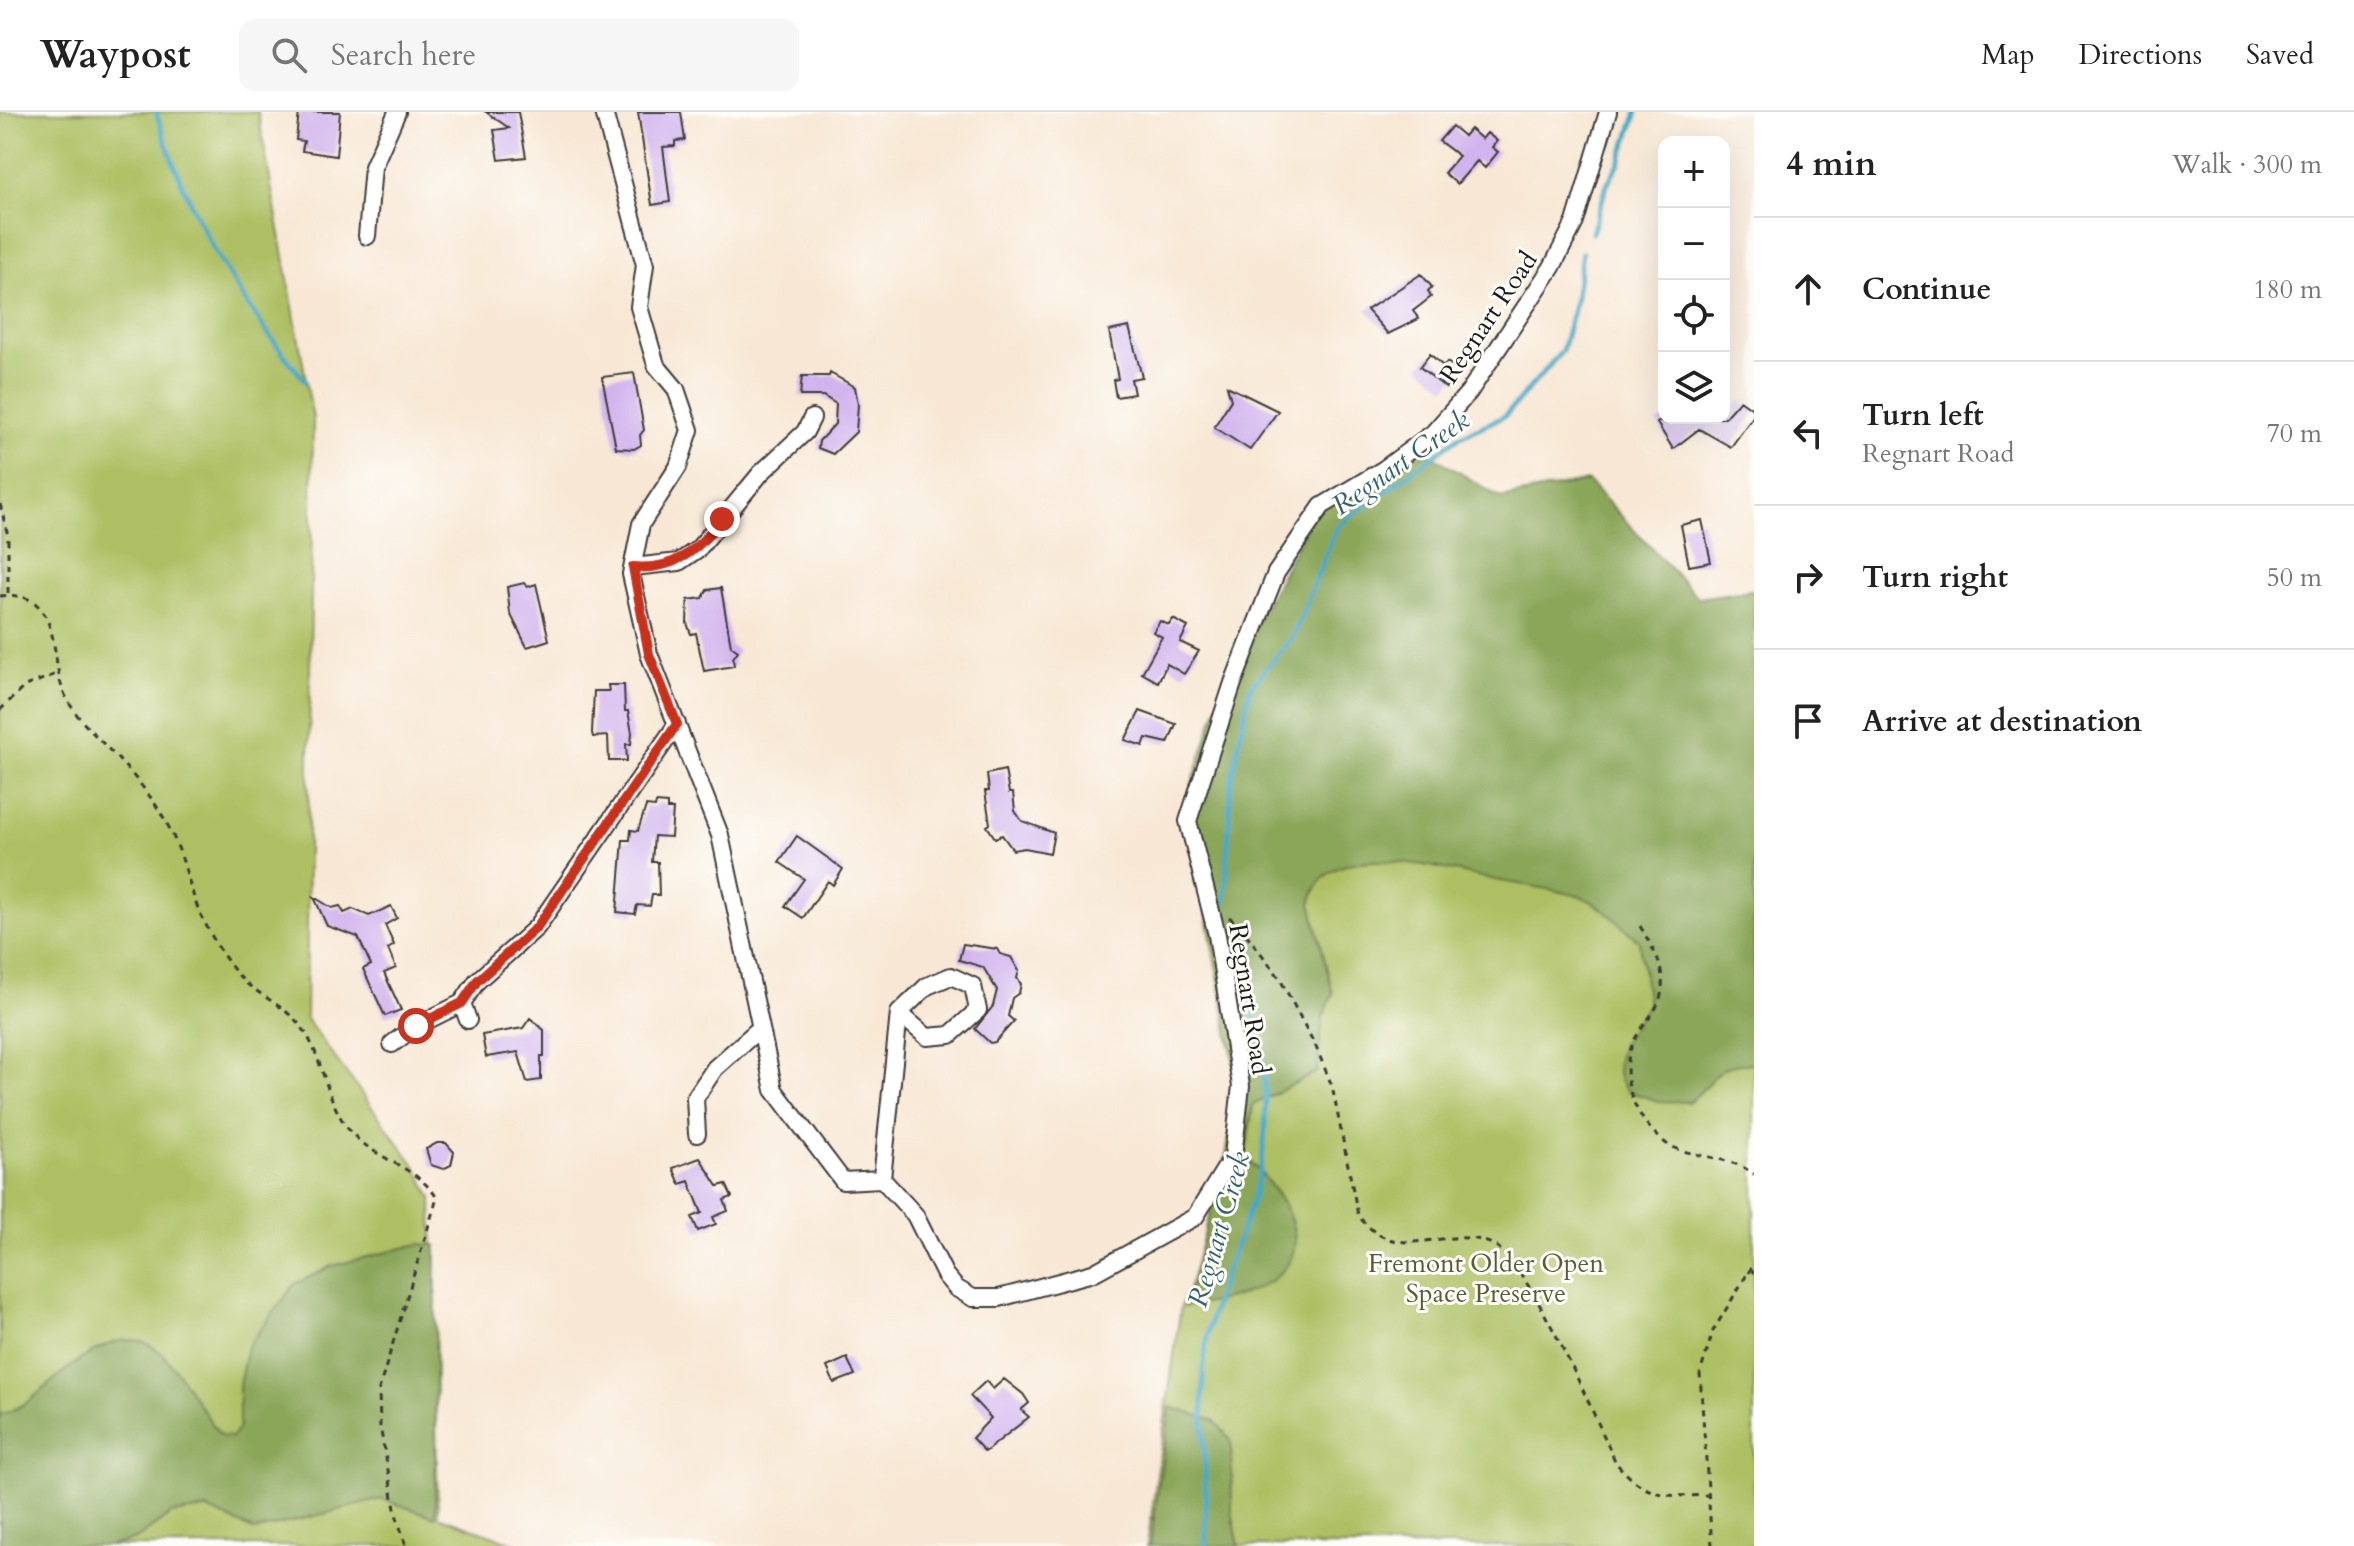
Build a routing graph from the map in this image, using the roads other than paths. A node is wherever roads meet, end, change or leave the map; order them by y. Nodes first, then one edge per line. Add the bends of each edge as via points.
1 (397, 112) edge
2 (604, 112) edge
3 (1608, 112) edge
4 (367, 236) dead end
5 (812, 418) dead end
6 (633, 567) junction
7 (677, 724) junction
8 (462, 1003) junction
9 (899, 1013) junction
10 (468, 1020) dead end
11 (759, 1029) junction
12 (392, 1044) dead end
13 (697, 1134) dead end
14 (882, 1179) junction

1 - 4 street via 373,167
2 - 6 street via 645,265 639,307 656,365 676,389 690,430 678,467 641,524
3 - 14 street, Regnart Road via 1575,222 1552,267 1469,392 1433,433 1322,506 1276,573 1233,683 1188,821 1217,935 1241,1086 1233,1156 1195,1217 1093,1273 999,1298 973,1298 945,1275 915,1215
5 - 6 street via 698,549 679,562
6 - 7 street via 649,654
7 - 8 street via 537,927 477,981
7 - 11 street via 720,835
8 - 10 street
8 - 12 street
9 - 9 street via 927,986 951,976 973,986 978,1010 950,1035 927,1037
9 - 14 street
11 - 13 street via 715,1068 695,1098
11 - 14 street via 774,1090 843,1181

